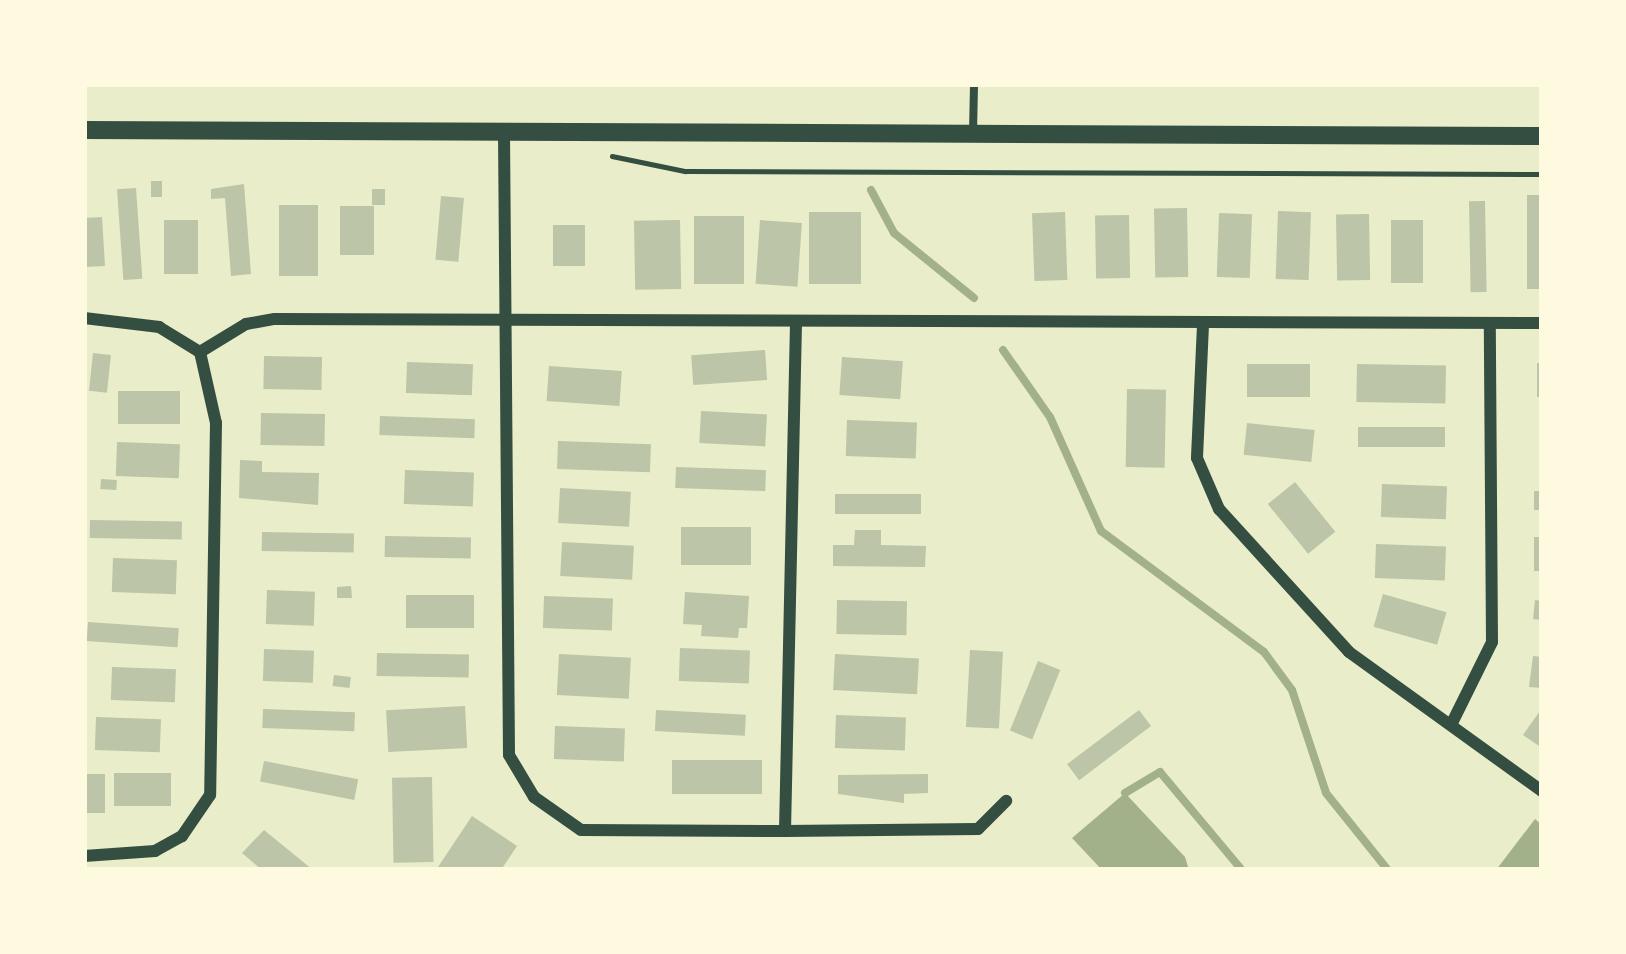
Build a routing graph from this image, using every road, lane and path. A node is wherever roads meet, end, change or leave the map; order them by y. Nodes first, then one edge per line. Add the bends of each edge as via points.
1 (974, 84) edge
2 (84, 130) edge
3 (505, 133) junction
4 (973, 134) junction
5 (1542, 136) edge
6 (608, 155) dead end
7 (1542, 174) edge
8 (84, 318) edge
9 (506, 322) junction
10 (796, 322) junction
11 (1542, 323) edge
12 (1490, 324) junction
13 (1203, 325) junction
14 (200, 352) junction
15 (1451, 723) junction
16 (1542, 791) edge
17 (1006, 801) dead end
18 (785, 831) junction
19 (84, 856) edge

1 - 4 lane
2 - 3 street
3 - 4 street
3 - 9 street
4 - 5 street
6 - 7 path via 685,171
8 - 14 street via 159,327
9 - 10 street
9 - 14 street via 275,319 246,324
9 - 18 street via 509,755 534,797 581,830
10 - 13 street
10 - 18 street
11 - 12 street
12 - 13 street
12 - 15 street via 1492,642
13 - 15 street via 1197,458 1219,508 1318,626
14 - 19 street via 216,423 209,795 182,836 155,851
15 - 16 street
17 - 18 street via 978,830

